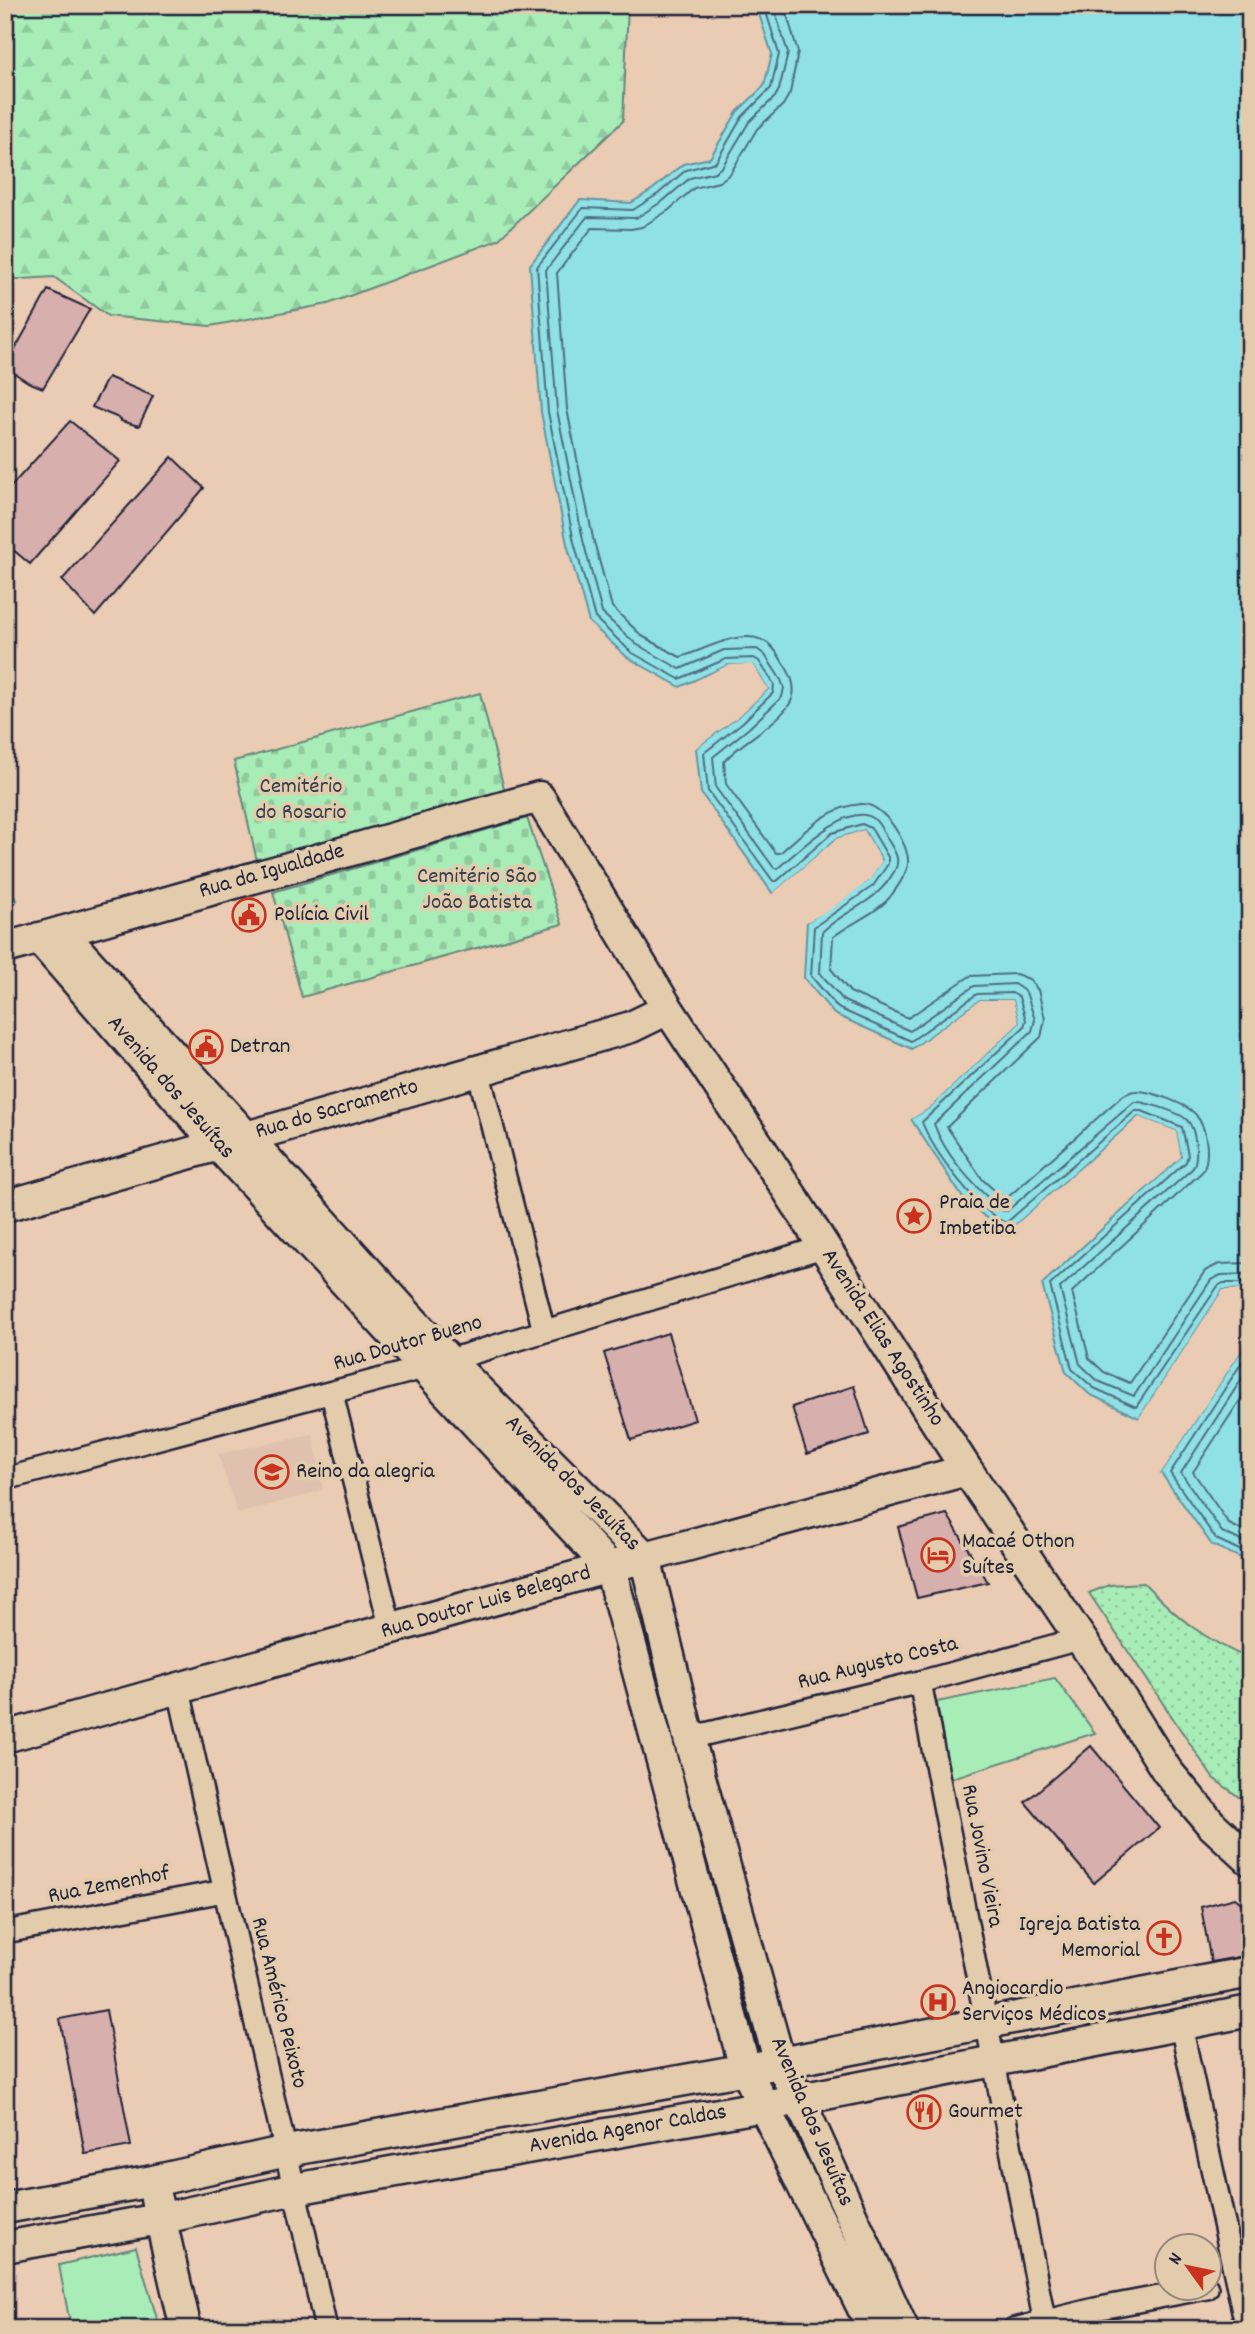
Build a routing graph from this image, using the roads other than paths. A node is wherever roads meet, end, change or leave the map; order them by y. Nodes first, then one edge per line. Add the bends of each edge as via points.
1 (538, 797) joint
2 (50, 935) junction
3 (5, 948) edge
4 (668, 1009) junction
5 (478, 1070) junction
6 (246, 1136) junction
7 (218, 1144) junction
8 (5, 1206) edge
9 (822, 1247) junction
10 (544, 1331) junction
11 (436, 1364) junction
12 (332, 1394) junction
13 (967, 1470) junction
14 (5, 1479) edge
15 (645, 1557) junction
16 (610, 1568) junction
17 (391, 1630) junction
18 (1079, 1639) junction
19 (920, 1682) junction
20 (179, 1690) junction
21 (5, 1737) edge
22 (689, 1738) junction
23 (1250, 1860) edge
24 (224, 1891) junction
25 (5, 1932) edge
26 (1250, 1972) edge
27 (1250, 2011) edge
28 (987, 2024) junction
29 (1181, 2026) junction
30 (994, 2062) junction
31 (780, 2063) junction
32 (745, 2068) junction
33 (799, 2099) junction
34 (764, 2106) junction
35 (501, 2113) junction
36 (287, 2151) junction
37 (506, 2152) junction
38 (153, 2181) junction
39 (295, 2189) junction
40 (5, 2208) edge
41 (159, 2219) junction
42 (5, 2247) edge
43 (1238, 2283) junction
44 (1224, 2285) edge
45 (1154, 2298) edge
46 (1046, 2326) edge
47 (186, 2329) edge
48 (326, 2329) edge
49 (873, 2329) edge
50 (903, 2329) edge
51 (1014, 2329) edge
52 (1247, 2329) edge

1 - 2 street, Rua da Igualdade
1 - 4 street, Avenida Elias Agostinho
2 - 3 street, Rua da Igualdade
2 - 6 street, Avenida dos Jesuítas
2 - 7 street, Avenida dos Jesuítas
4 - 5 street, Rua do Sacramento via 631,1027
4 - 9 street, Avenida Elias Agostinho
5 - 6 street, Rua do Sacramento
5 - 10 street
6 - 7 street, Rua do Sacramento
6 - 11 street, Avenida dos Jesuítas
7 - 8 street, Rua do Sacramento
7 - 11 street, Avenida dos Jesuítas
9 - 10 street, Rua Doutor Bueno
9 - 13 street, Avenida Elias Agostinho
10 - 11 street, Rua Doutor Bueno
11 - 12 street, Rua Doutor Bueno
11 - 15 street, Avenida dos Jesuítas
11 - 16 street, Avenida dos Jesuítas
12 - 14 street, Rua Doutor Bueno
12 - 17 street
13 - 15 street, Rua Doutor Luis Belegard
13 - 18 street, Avenida Elias Agostinho
15 - 16 street, Rua Doutor Luis Belegard
15 - 22 street, Avenida dos Jesuítas
16 - 17 street, Rua Doutor Luis Belegard
16 - 32 street, Avenida dos Jesuítas
17 - 20 street, Rua Doutor Luis Belegard
18 - 19 street, Rua Augusto Costa
18 - 23 street, Avenida Elias Agostinho via 1167,1771 1211,1824
19 - 22 street, Rua Augusto Costa
19 - 28 street, Rua Jovino Vieira
20 - 21 street, Rua Doutor Luis Belegard
20 - 24 street, Rua Américo Peixoto
22 - 31 street, Avenida dos Jesuítas
24 - 25 street, Rua Zemenhof
24 - 36 street, Rua Américo Peixoto
26 - 28 street, Avenida Agenor Caldas
27 - 29 street, Avenida Agenor Caldas
28 - 30 street, Rua Jovino Vieira
28 - 31 street, Avenida Agenor Caldas
29 - 30 street, Avenida Agenor Caldas
29 - 43 street
30 - 33 street, Avenida Agenor Caldas
30 - 46 street, Rua Jovino Vieira
31 - 32 street, Avenida Agenor Caldas
31 - 33 street, Avenida dos Jesuítas
32 - 34 street, Avenida dos Jesuítas
32 - 35 street, Avenida Agenor Caldas
33 - 34 street, Avenida Agenor Caldas
33 - 50 street, Avenida dos Jesuítas
34 - 37 street, Avenida Agenor Caldas
34 - 49 street, Avenida dos Jesuítas
35 - 36 street, Avenida Agenor Caldas
35 - 37 street
36 - 38 street, Avenida Agenor Caldas
36 - 39 street, Rua Américo Peixoto
37 - 39 street, Avenida Agenor Caldas
38 - 40 street, Avenida Agenor Caldas
38 - 41 street
39 - 41 street, Avenida Agenor Caldas
39 - 48 street, Rua Américo Peixoto
41 - 42 street, Avenida Agenor Caldas
41 - 47 street
43 - 44 street
43 - 52 street
45 - 46 street via 1095,2309
46 - 51 street

